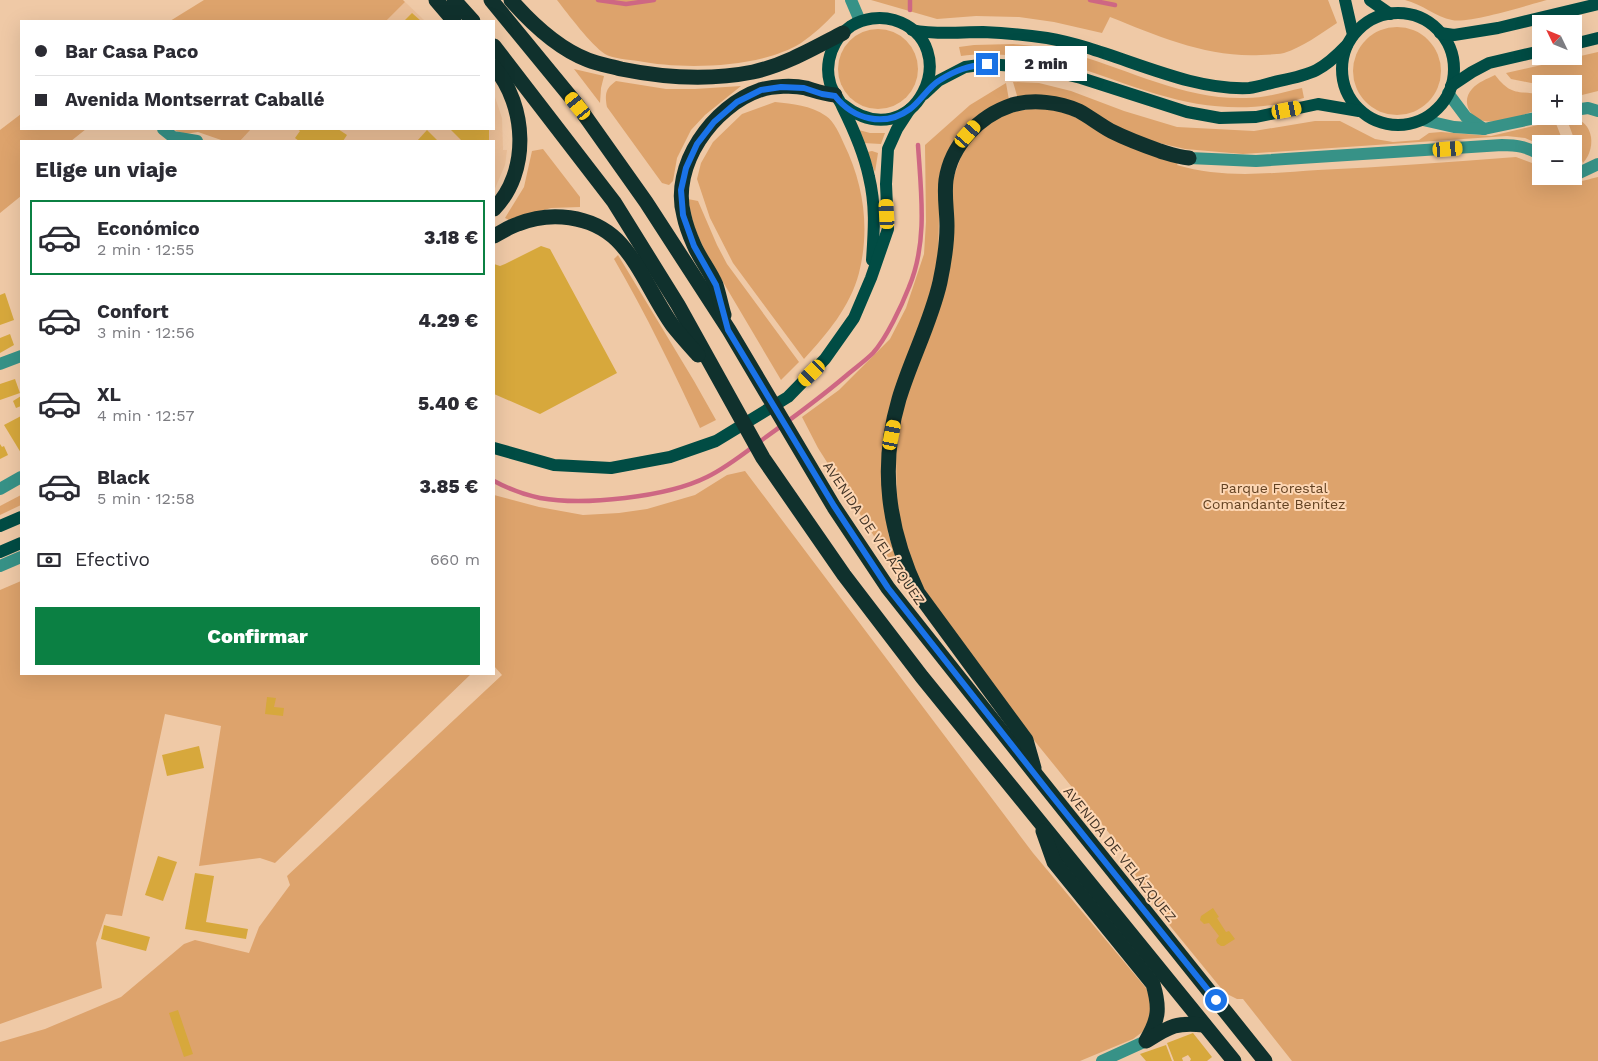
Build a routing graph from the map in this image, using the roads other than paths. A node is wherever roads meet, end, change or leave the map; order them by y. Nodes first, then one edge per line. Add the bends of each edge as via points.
1 (436, 0) edge
2 (454, 0) edge
3 (491, 0) edge
4 (511, 0) edge
5 (851, 0) edge
6 (1345, 0) edge
7 (1370, 0) edge
8 (1598, 4) edge
9 (1390, 14) junction
10 (453, 20) edge
11 (472, 20) edge
12 (860, 21) junction
13 (912, 30) junction
14 (843, 33) junction
15 (1440, 33) junction
16 (1598, 38) edge
17 (1350, 40) junction
18 (1582, 42) edge
19 (495, 47) edge
20 (1532, 53) edge
21 (495, 68) edge
22 (1450, 90) junction
23 (923, 95) junction
24 (838, 100) junction
25 (1582, 109) edge
26 (910, 110) junction
27 (1359, 111) junction
28 (1598, 111) edge
29 (1532, 119) edge
30 (1424, 120) junction
31 (1484, 129) junction
32 (164, 130) edge
33 (191, 140) edge
34 (1532, 150) edge
35 (1189, 158) joint
36 (1598, 164) edge
37 (1582, 172) edge
38 (495, 208) edge
39 (495, 236) edge
40 (871, 278) junction
41 (728, 330) junction
42 (20, 356) edge
43 (0, 364) edge
44 (724, 389) junction
45 (495, 439) edge
46 (495, 448) edge
47 (522, 455) junction
48 (20, 478) edge
49 (0, 489) edge
50 (20, 517) edge
51 (0, 526) edge
52 (20, 543) edge
53 (0, 552) edge
54 (20, 557) edge
55 (0, 566) edge
56 (1037, 776) junction
57 (1038, 818) junction
58 (1204, 1025) junction
59 (1146, 1041) junction
60 (1102, 1061) edge
61 (1234, 1061) edge
62 (1265, 1061) edge

1 - 10 highway
2 - 11 highway
3 - 41 highway, AVENIDA DE VELÁZQUEZ via 578,106 646,202
4 - 14 highway via 528,20 562,46 588,60 679,78 754,72 801,55
5 - 12 street
6 - 17 main road
7 - 9 main road
8 - 15 main road via 1498,28 1454,35
9 - 15 main road via 1420,18
9 - 17 main road via 1364,24
12 - 13 main road via 887,18
12 - 14 main road
13 - 17 main road via 1047,38 1193,81 1250,88 1309,74 1330,63
13 - 23 main road via 920,38 929,60 928,84
14 - 24 main road via 829,56 830,83
15 - 22 main road via 1449,46 1453,61
16 - 18 main road
17 - 27 main road via 1342,59 1342,73 1344,87
19 - 44 highway via 614,202 678,305
20 - 22 main road via 1489,64 1472,72
21 - 38 highway via 515,106 521,145 515,176
22 - 30 main road
22 - 31 street via 1466,117
23 - 26 main road
23 - 27 main road via 938,81 965,67 987,64 1049,70 1187,112 1220,118 1256,116 1318,104
24 - 26 main road via 853,113 867,119 897,117
24 - 40 main road via 860,147 869,176 875,216
24 - 41 highway via 804,88 761,90 737,102 714,122 697,144 686,168 681,190 683,215 694,246 716,285
25 - 28 street
26 - 40 main road via 888,149 888,229
27 - 30 main road via 1386,124 1401,126
29 - 31 street
30 - 31 street
32 - 33 street via 173,137
34 - 35 street via 1502,145 1256,162
35 - 56 highway via 1180,158 1132,141 1078,111 1056,104 1031,102 994,113 975,126 951,160 946,182 945,254 934,306 899,399 888,470 890,506 897,540 918,593 1026,740
36 - 37 street
39 - 44 highway via 527,221 563,216 585,220 601,228 618,241 673,326
40 - 47 main road via 854,318 825,359 788,397 716,441 670,457 611,468 554,465
41 - 56 highway, AVENIDA DE VELÁZQUEZ via 790,436 888,588
42 - 43 street
44 - 57 highway via 762,458 844,576
45 - 47 main road
46 - 47 main road
48 - 49 street
50 - 51 main road
52 - 53 main road
54 - 55 street
56 - 62 highway, AVENIDA DE VELÁZQUEZ
57 - 58 highway
57 - 59 highway via 1054,862 1153,984 1158,1002 1157,1018
58 - 59 highway via 1170,1026
58 - 61 highway
59 - 60 street

